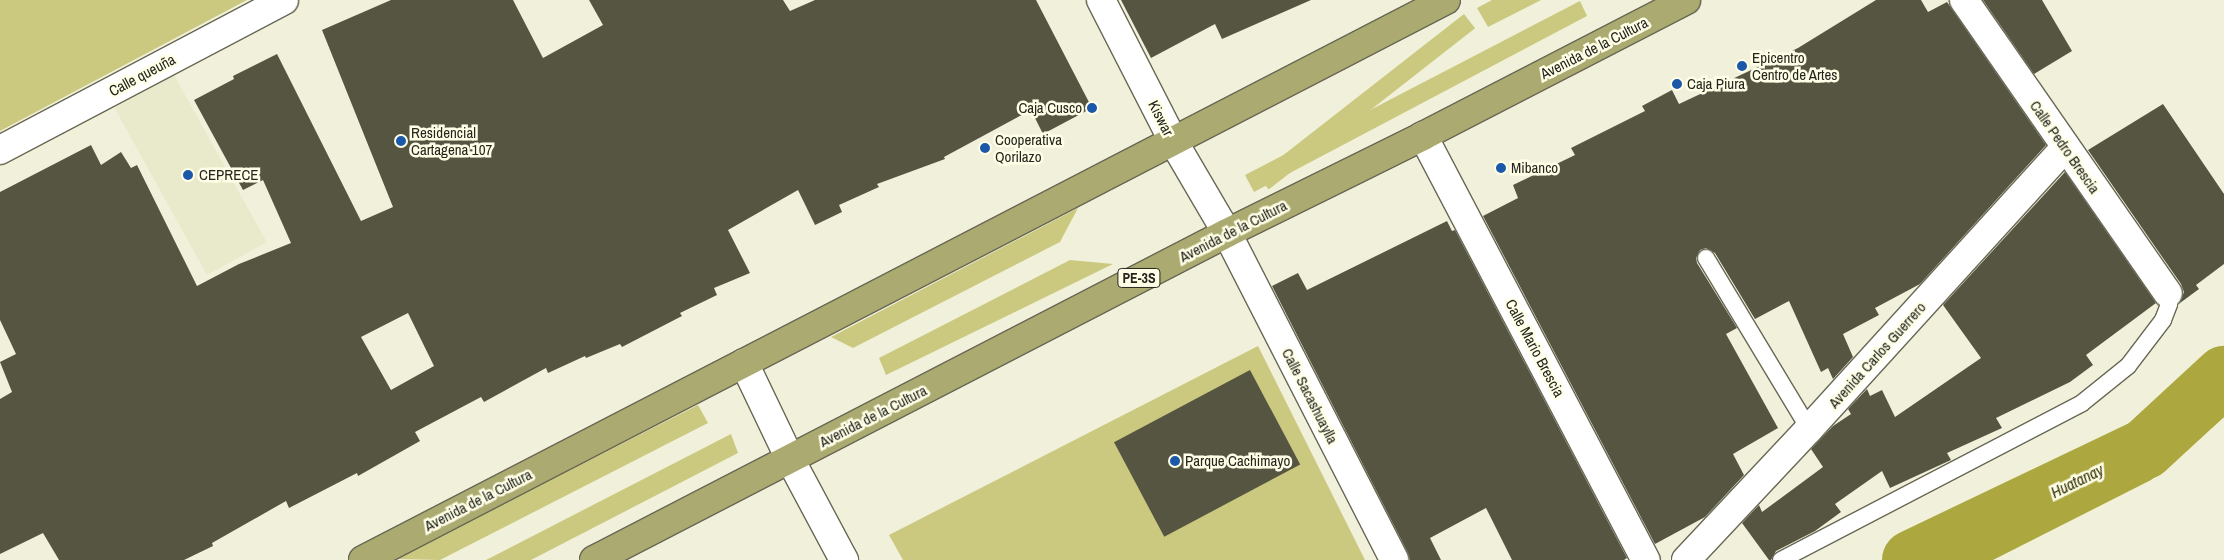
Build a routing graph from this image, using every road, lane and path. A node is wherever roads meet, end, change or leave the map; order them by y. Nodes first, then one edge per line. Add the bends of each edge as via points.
1 (284, 0) edge
2 (1101, 0) edge
3 (1446, 0) edge
4 (1686, 0) edge
5 (1964, 0) edge
6 (1424, 136) junction
7 (1173, 141) junction
8 (2065, 148) junction
9 (0, 150) edge
10 (1227, 233) junction
11 (1706, 258) dead end
12 (2168, 293) joint
13 (744, 363) junction
14 (1809, 429) junction
15 (790, 459) junction
16 (363, 560) edge
17 (594, 560) edge
18 (844, 560) edge
19 (1394, 560) edge
20 (1646, 560) edge
21 (1686, 560) edge
22 (1781, 560) edge

1 - 9 street, Calle queuña
2 - 7 street, Kiswar
3 - 7 highway, Avenida de la Cultura
4 - 6 highway, Avenida de la Cultura / PE-3S
5 - 8 street, Calle Pedro Brescia
6 - 10 highway, Avenida de la Cultura / PE-3S
6 - 20 street, Calle Mario Brescia
7 - 10 street, Kiswar
7 - 13 highway, Avenida de la Cultura
8 - 12 street, Calle Pedro Brescia
8 - 14 street, Avenida Carlos Guerrero
10 - 15 highway, Avenida de la Cultura / PE-3S
10 - 19 street, Calle Sacashuaylla
11 - 14 lane
12 - 22 lane via 2169,304 2163,320 2128,366 2082,403
13 - 15 street
13 - 16 highway, Avenida de la Cultura
14 - 21 street, Avenida Carlos Guerrero
15 - 17 highway, Avenida de la Cultura / PE-3S
15 - 18 street

